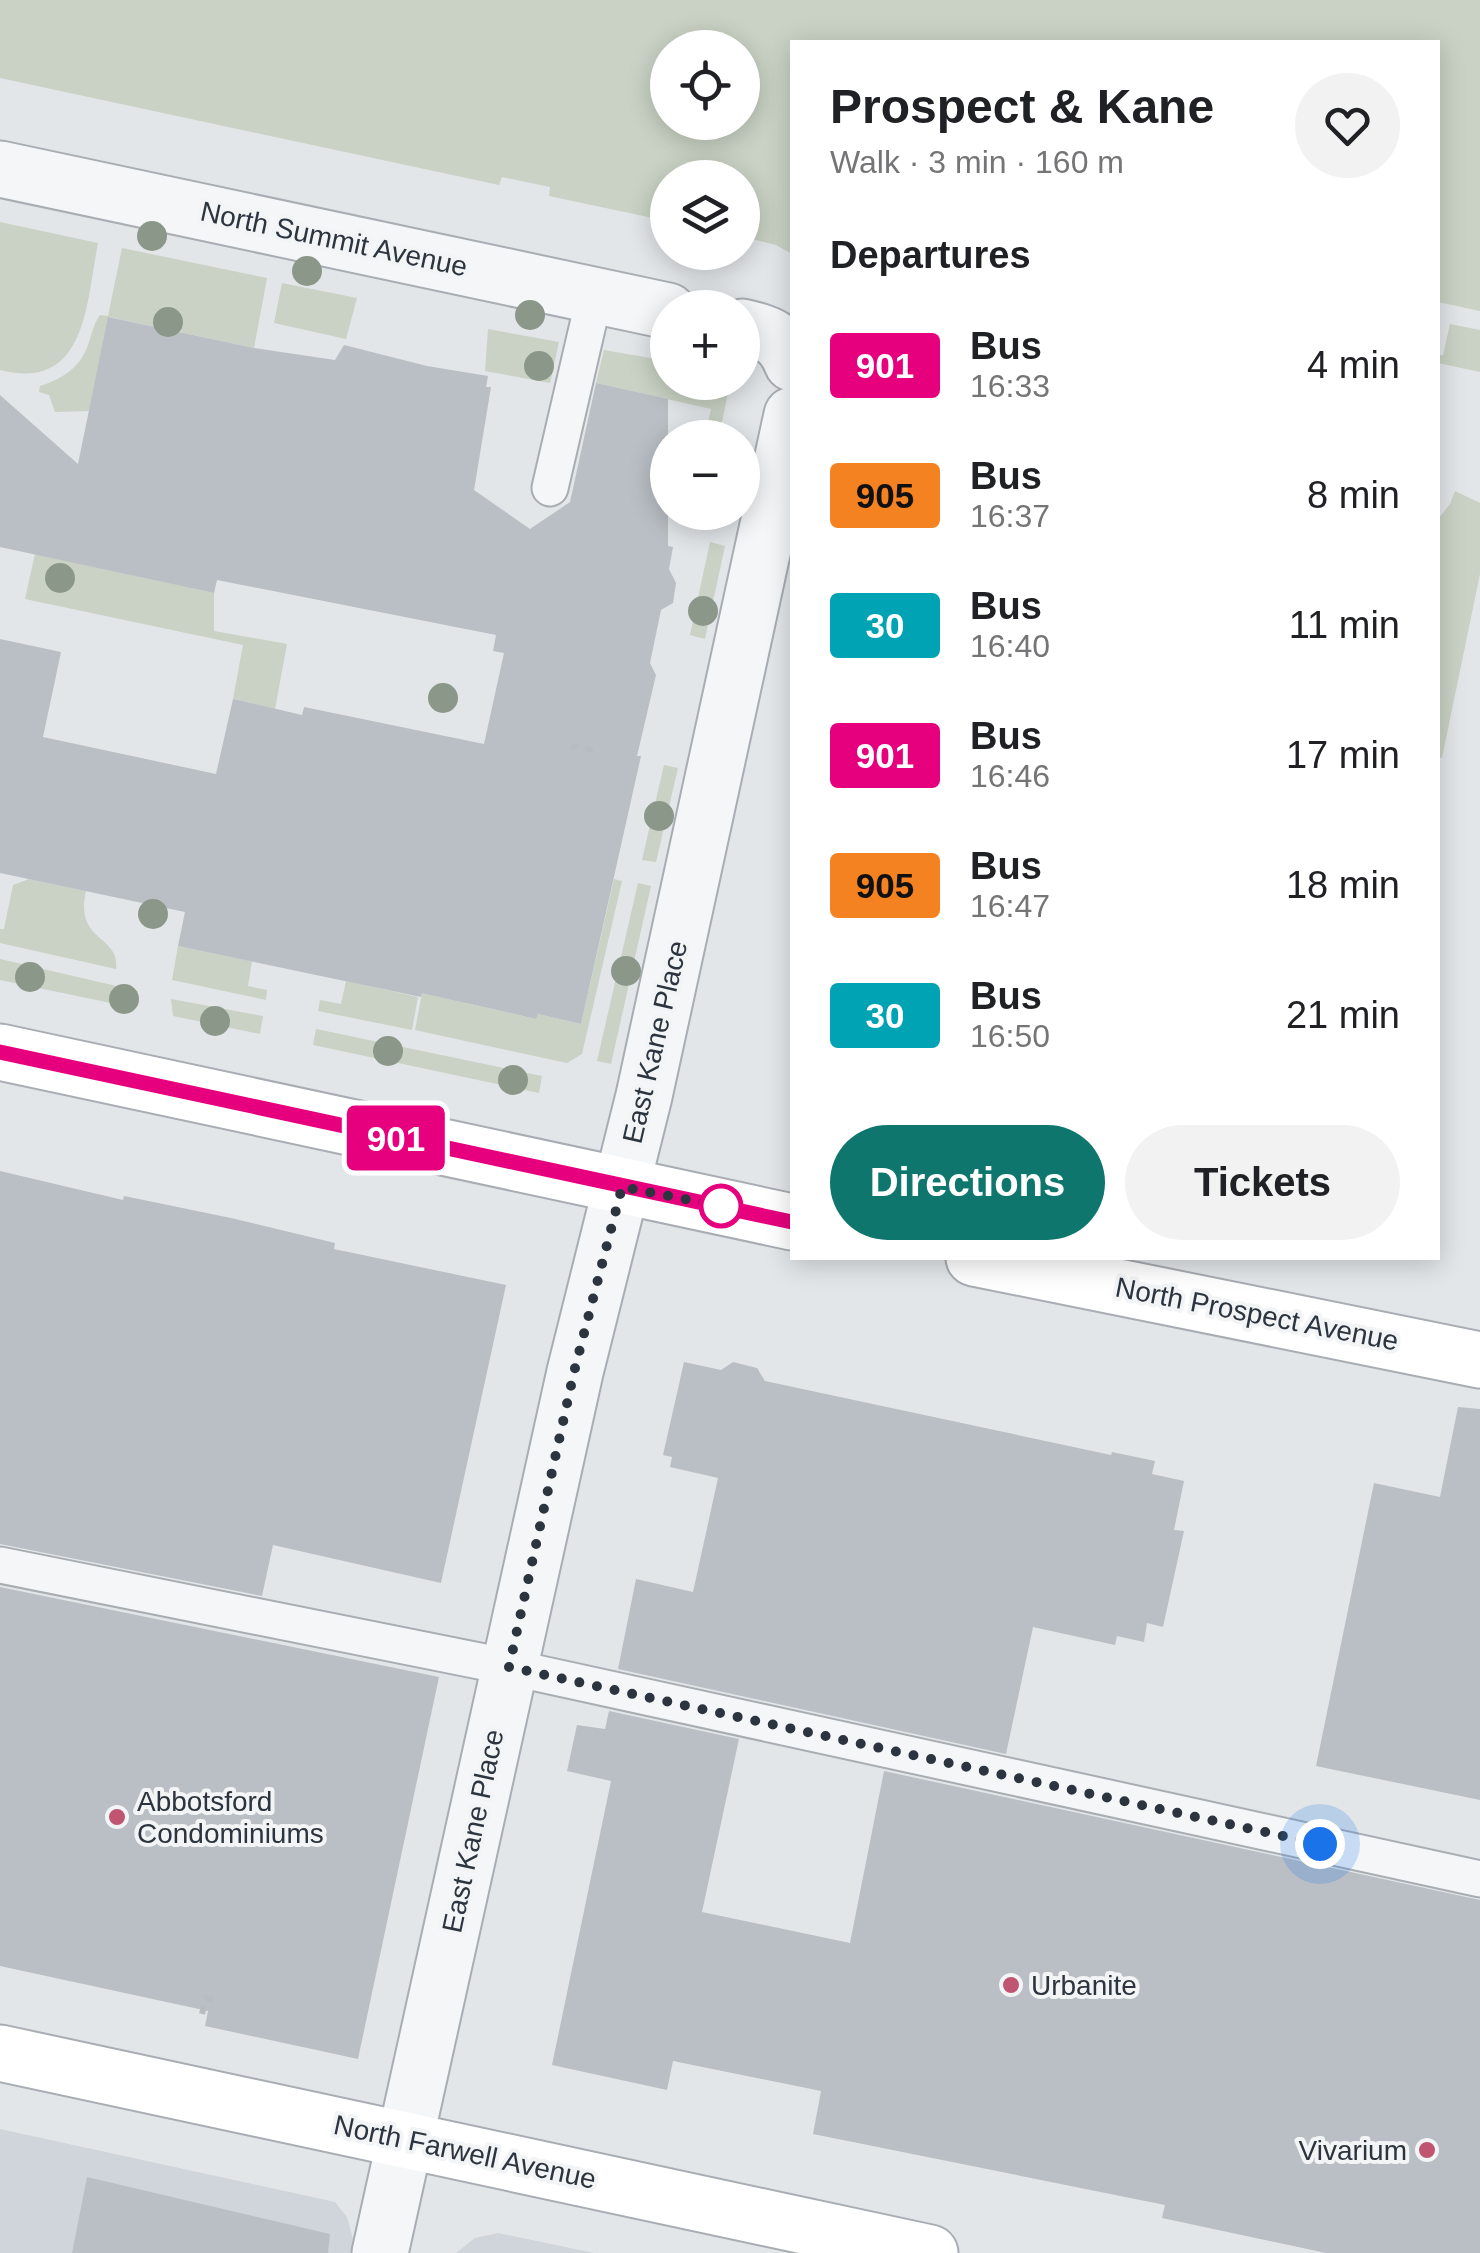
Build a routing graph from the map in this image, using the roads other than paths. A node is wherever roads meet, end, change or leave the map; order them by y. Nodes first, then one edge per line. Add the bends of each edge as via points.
1 (0, 169) edge
2 (595, 294) junction
3 (650, 306) edge
4 (790, 424) edge
5 (550, 488) dead end
6 (0, 1052) edge
7 (622, 1187) junction
8 (790, 1220) edge
9 (984, 1260) edge
10 (1480, 1360) edge
11 (0, 1566) edge
12 (509, 1667) junction
13 (1480, 1879) edge
14 (0, 2053) edge
15 (406, 2138) junction
16 (380, 2253) edge
17 (930, 2253) edge

1 - 2 street, North Summit Avenue
2 - 3 street, North Summit Avenue
2 - 5 lane
4 - 7 street, East Kane Place
6 - 7 main road
7 - 8 main road
7 - 12 street, East Kane Place
9 - 10 main road, North Prospect Avenue
11 - 12 lane
12 - 13 lane
12 - 15 street, East Kane Place
14 - 15 main road, North Farwell Avenue
15 - 16 street, East Kane Place
15 - 17 main road, North Farwell Avenue

